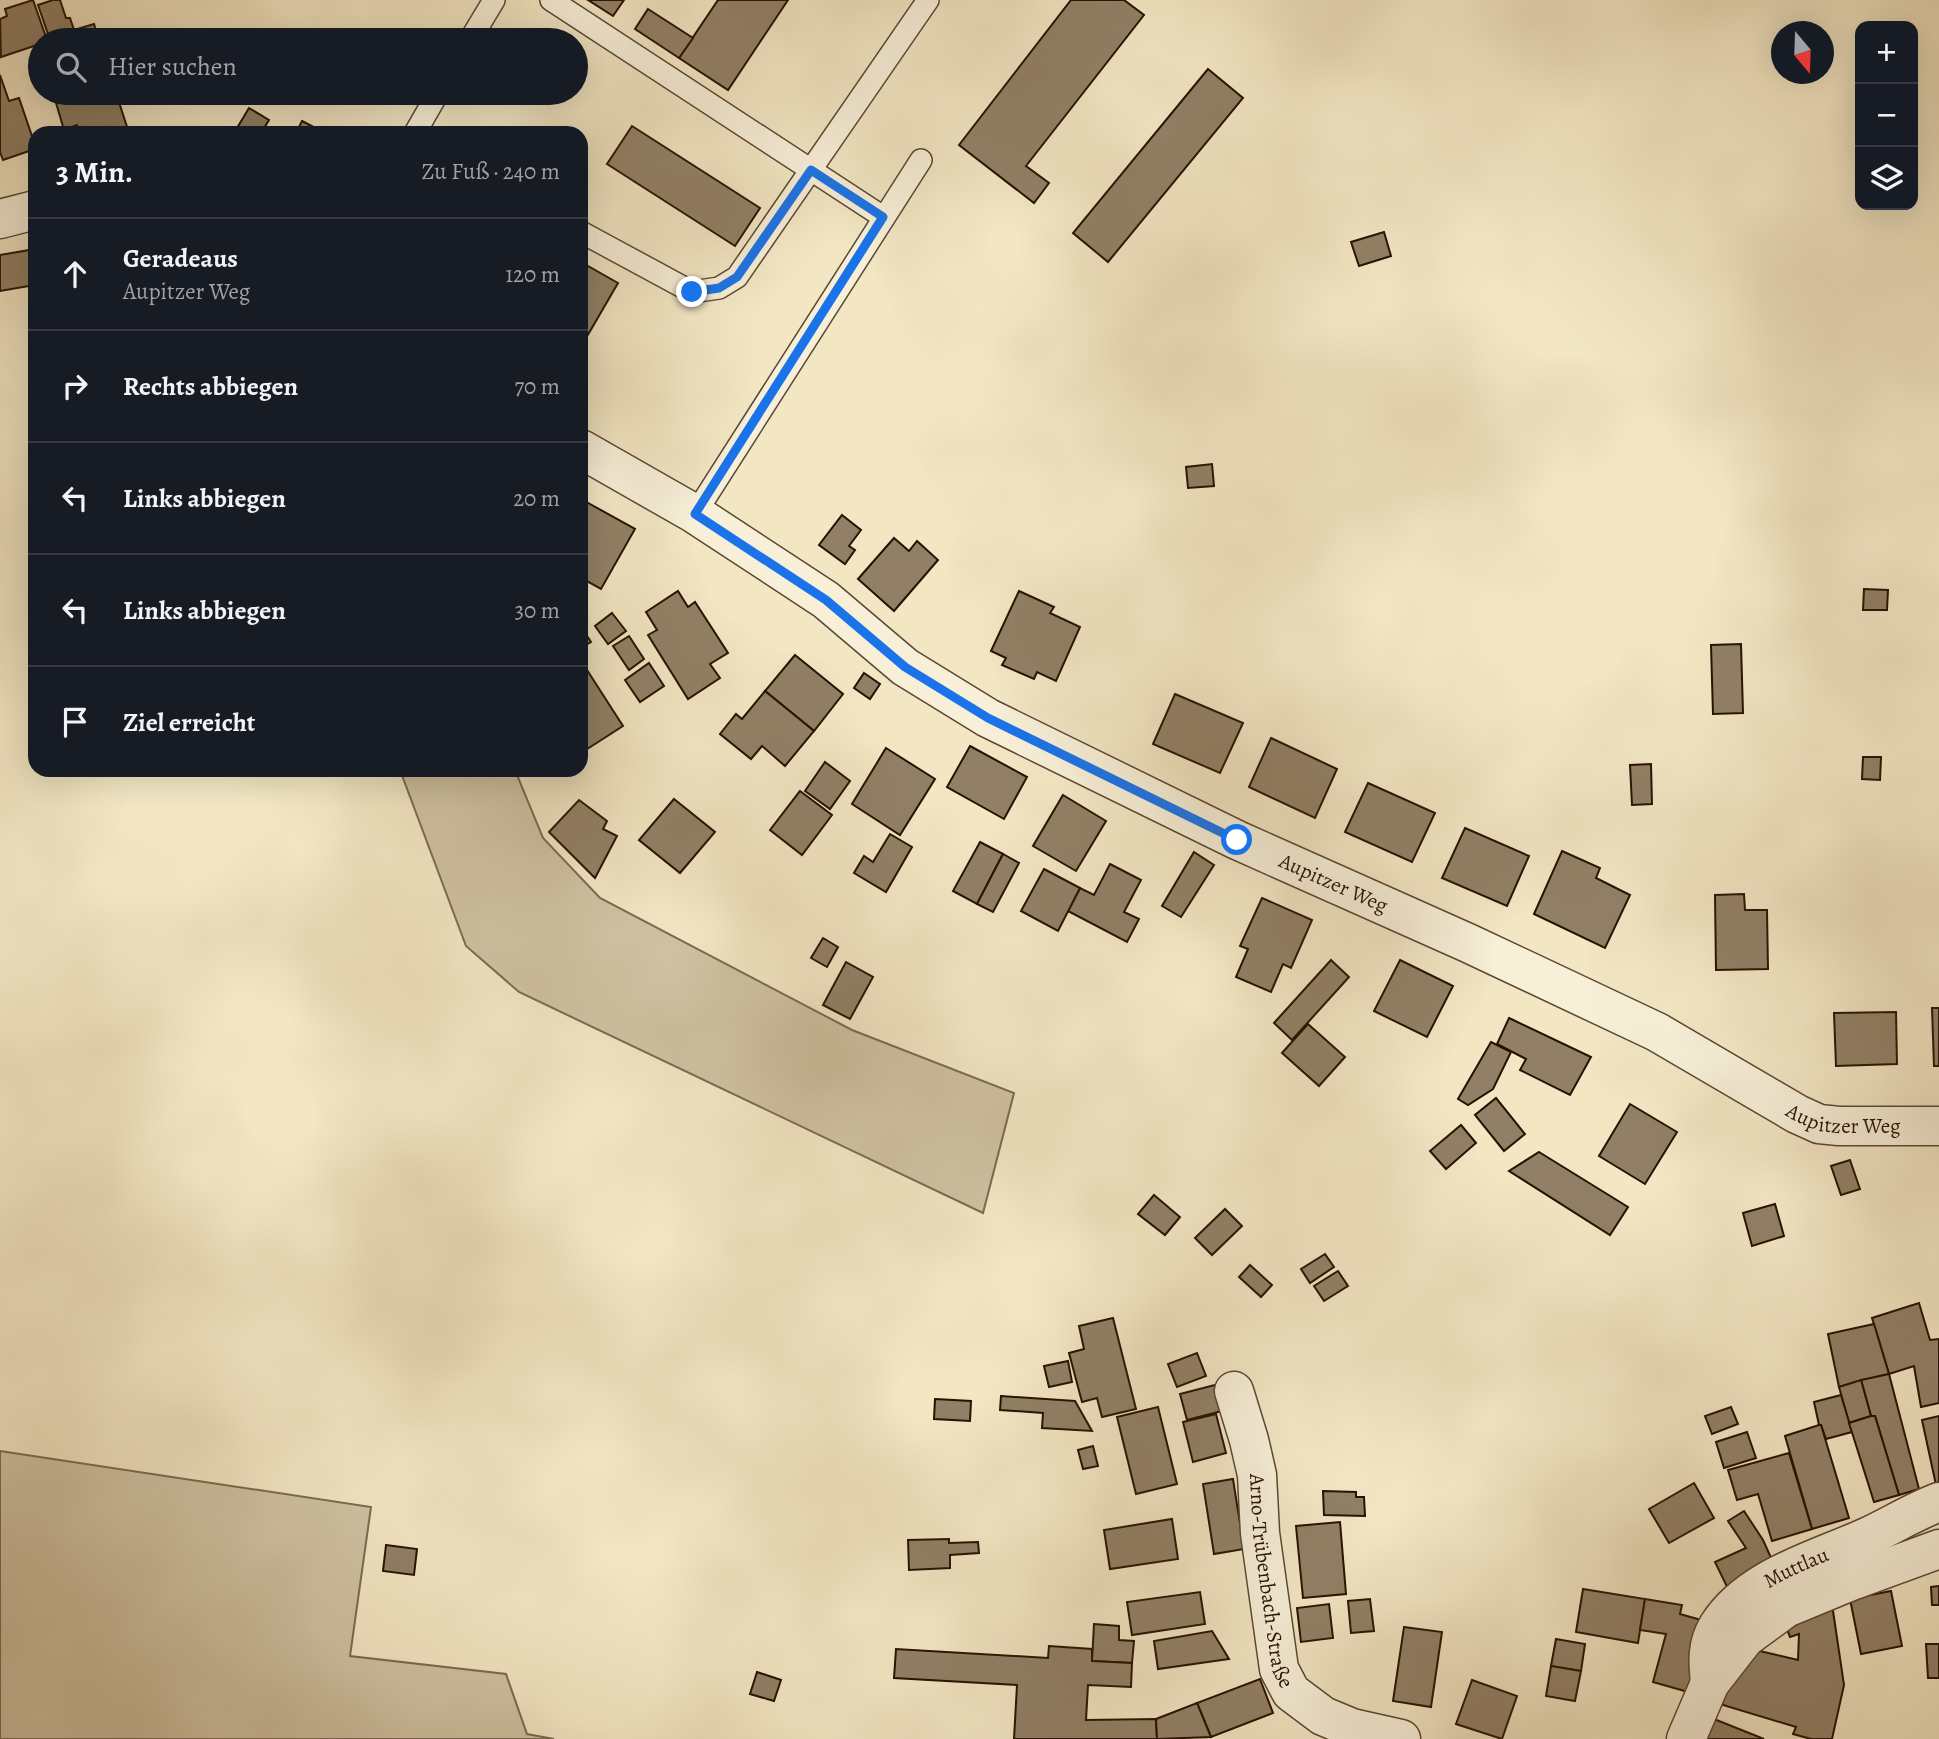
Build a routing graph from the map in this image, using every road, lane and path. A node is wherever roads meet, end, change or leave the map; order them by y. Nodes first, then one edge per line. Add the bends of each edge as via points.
1 (494, 0) edge
2 (551, 0) edge
3 (928, 0) edge
4 (477, 28) edge
5 (432, 105) edge
6 (419, 126) edge
7 (921, 160) dead end
8 (811, 170) junction
9 (28, 212) edge
10 (883, 217) junction
11 (0, 219) edge
12 (588, 236) edge
13 (588, 453) edge
14 (695, 514) junction
15 (1939, 1126) edge
16 (1234, 1391) dead end
17 (1939, 1502) edge
18 (1939, 1549) edge
19 (1710, 1683) junction
20 (1401, 1739) edge
21 (1686, 1739) edge

1 - 4 lane
2 - 8 lane
3 - 8 lane
5 - 6 lane
7 - 10 lane
8 - 10 lane
8 - 12 lane via 737,277 719,288 692,292
9 - 11 street
10 - 14 lane
13 - 14 street, Aupitzer Weg
14 - 15 street, Aupitzer Weg via 826,600 905,667 988,718 1237,840 1657,1031 1819,1124
16 - 20 street, Arno-Trübenbach-Straße via 1257,1475 1260,1533 1279,1669 1291,1692 1322,1716
17 - 19 street, Muttlau via 1789,1571 1731,1608 1707,1651
18 - 19 street, Muttlau via 1786,1608 1745,1638
19 - 21 street, Muttlau

